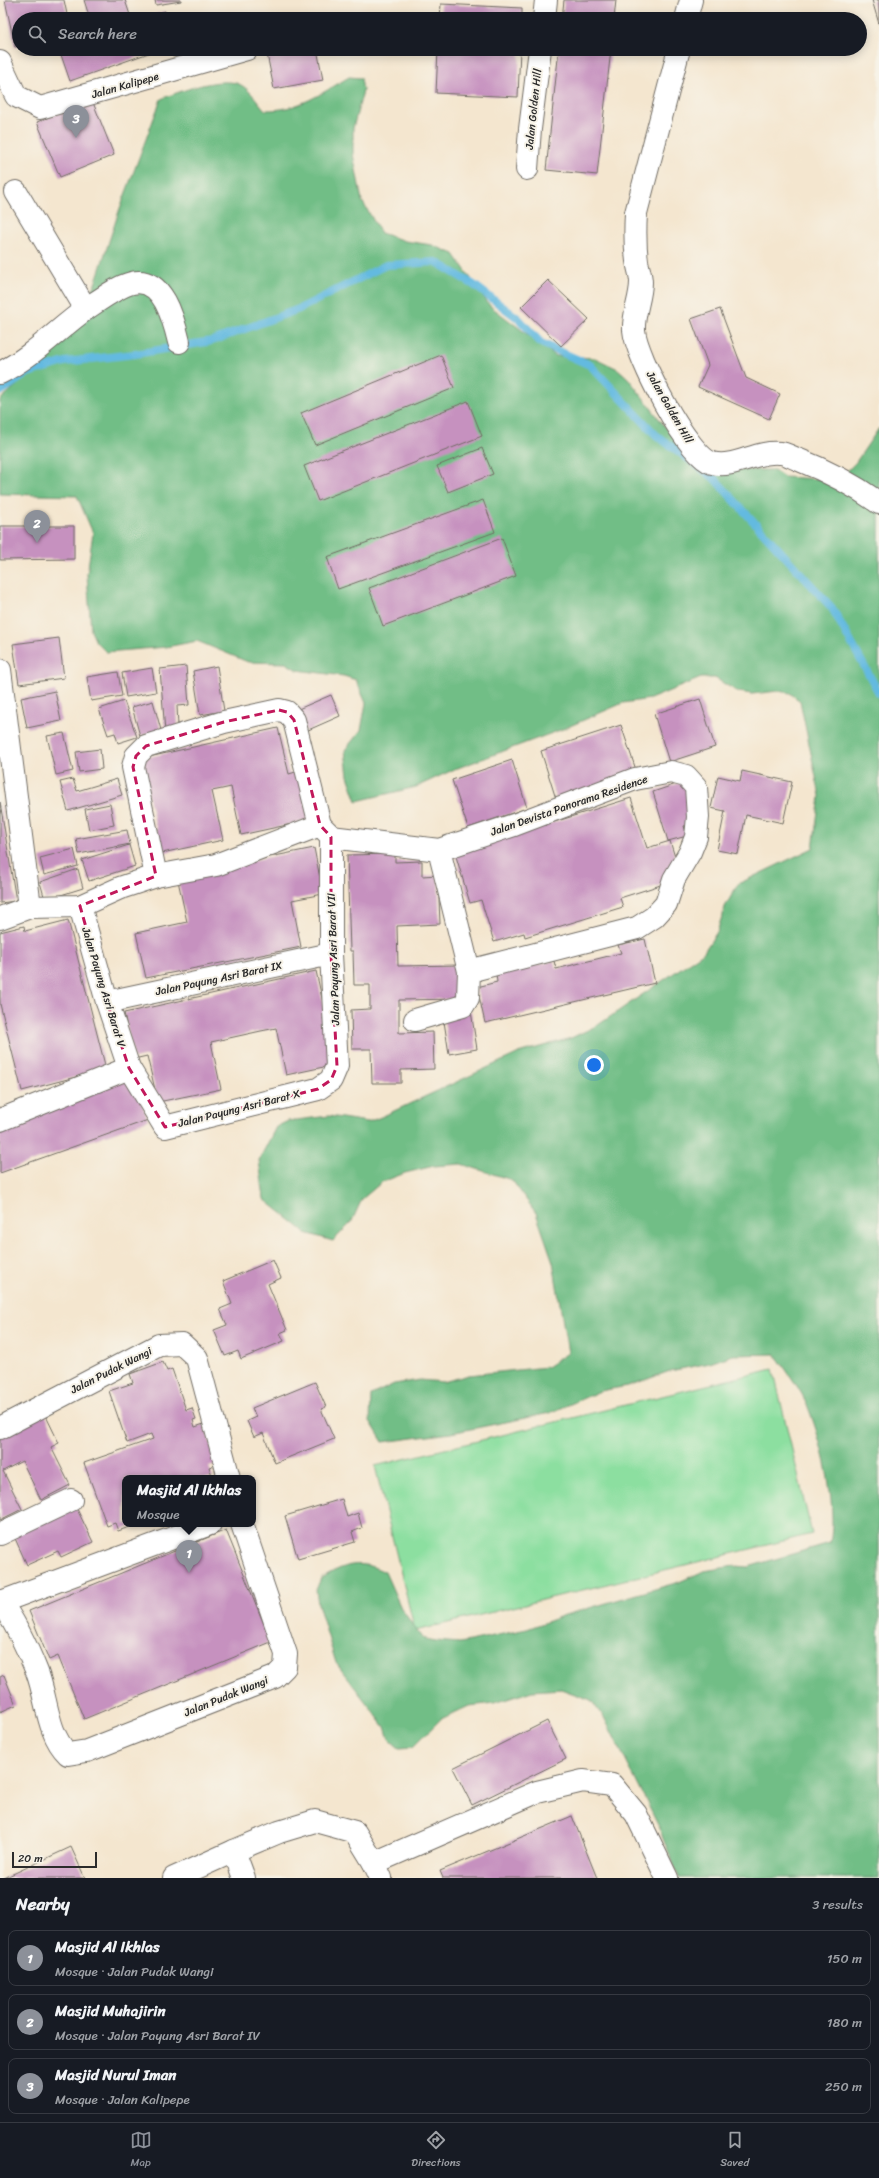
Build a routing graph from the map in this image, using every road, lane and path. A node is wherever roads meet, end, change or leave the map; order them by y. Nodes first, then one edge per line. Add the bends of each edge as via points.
1 (546, 0) edge
2 (691, 0) edge
3 (545, 12) edge
4 (688, 12) edge
5 (222, 56) edge
6 (539, 56) edge
7 (677, 56) edge
8 (0, 62) edge
9 (528, 169) dead end
10 (16, 192) dead end
11 (86, 309) junction
12 (179, 342) dead end
13 (0, 373) edge
14 (879, 503) edge
15 (0, 670) edge
16 (326, 831) junction
17 (439, 850) junction
18 (156, 876) junction
19 (80, 906) junction
20 (30, 907) junction
21 (0, 918) edge
22 (331, 954) junction
23 (469, 971) junction
24 (107, 1002) junction
25 (415, 1020) dead end
26 (129, 1068) junction
27 (331, 1080) joint
28 (1, 1118) edge
29 (0, 1428) edge
30 (228, 1475) edge
31 (71, 1500) dead end
32 (202, 1527) edge
33 (243, 1527) edge
34 (0, 1534) edge
35 (0, 1601) edge
36 (234, 1852) junction
37 (378, 1870) edge
38 (174, 1878) edge
39 (244, 1878) edge
40 (667, 1878) edge

1 - 3 street
2 - 4 street
5 - 8 street, Jalan Kalipepe via 40,108 16,96
6 - 9 street, Jalan Golden Hill
7 - 14 street, Jalan Golden Hill via 636,213 635,237 641,281 634,330 654,385 684,436 702,458 713,463 732,463 753,455 780,452 819,468
10 - 11 street
11 - 12 street via 118,289 133,283 144,284 154,288 166,301
11 - 13 street via 27,357
15 - 20 street
16 - 17 street, Jalan Devista Panorama Residence
16 - 18 street via 216,865
16 - 18 street, Jalan Payung Asri Barat VII via 294,720 287,712 279,710 224,722 146,746 136,756 133,767
16 - 22 street, Jalan Payung Asri Barat VII
17 - 23 street
17 - 23 street, Jalan Devista Panorama Residence via 514,825 635,779 671,772 686,776 696,787 696,837 674,879 666,904 654,917 637,928
18 - 19 street via 120,888
19 - 20 street
19 - 24 street, Jalan Payung Asri Barat V
20 - 21 street
22 - 24 street, Jalan Payung Asri Barat IX
22 - 27 street, Jalan Payung Asri Barat VII via 337,1066
23 - 25 street via 468,998 463,1006
24 - 26 street, Jalan Payung Asri Barat V
26 - 27 street, Jalan Payung Asri Barat X via 165,1127 318,1089
26 - 28 street
29 - 30 street, Jalan Pudak Wangi via 159,1345 182,1344 197,1358
31 - 34 street
32 - 35 street
33 - 35 street, Jalan Pudak Wangi via 286,1654 285,1667 275,1677 87,1751 68,1754 55,1736 37,1672
36 - 37 street via 279,1832 315,1821 355,1832
36 - 38 street
36 - 39 street
37 - 40 street via 537,1792 583,1781 612,1786 636,1814

